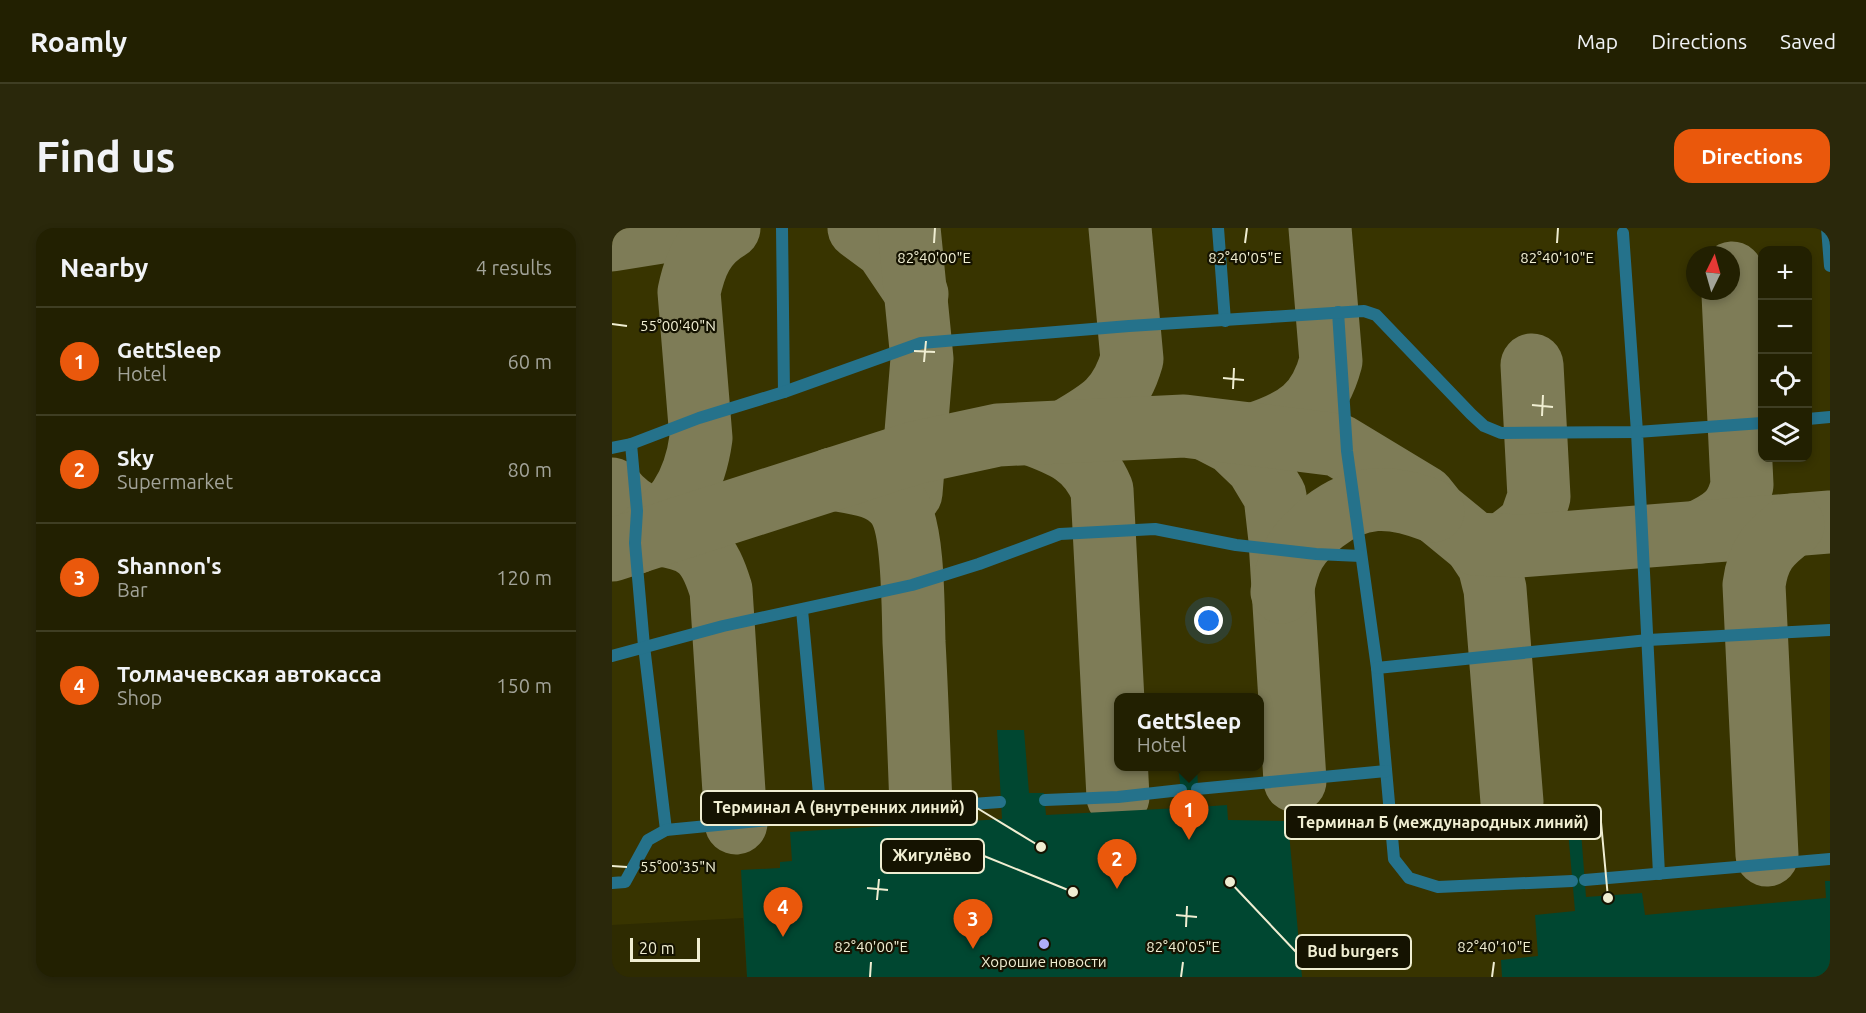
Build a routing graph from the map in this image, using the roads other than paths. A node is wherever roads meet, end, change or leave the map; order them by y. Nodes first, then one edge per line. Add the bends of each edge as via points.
1 (782, 228) edge
2 (1218, 228) edge
3 (1827, 228) edge
4 (1623, 232) dead end
5 (1830, 266) edge
6 (1338, 312) junction
7 (1225, 321) junction
8 (784, 392) junction
9 (1830, 417) edge
10 (1812, 419) edge
11 (1758, 423) edge
12 (1637, 432) junction
13 (631, 444) junction
14 (612, 448) edge
15 (1361, 556) junction
16 (802, 610) junction
17 (1830, 630) edge
18 (1648, 639) junction
19 (644, 646) junction
20 (612, 656) edge
21 (1377, 668) junction
22 (1386, 771) junction
23 (1197, 789) dead end
24 (1181, 790) dead end
25 (1045, 800) dead end
26 (1000, 802) dead end
27 (821, 815) junction
28 (666, 830) junction
29 (1830, 859) edge
30 (1659, 874) junction
31 (612, 883) edge

1 - 8 lane
2 - 7 lane
3 - 5 lane
4 - 12 lane
6 - 7 lane
6 - 12 lane via 1364,311 1376,315 1491,430
6 - 15 lane via 1347,451
7 - 8 lane via 921,343
8 - 13 lane
9 - 10 lane
11 - 12 lane
12 - 18 lane
13 - 14 lane
13 - 19 lane
15 - 16 lane via 1236,545 1155,529 1060,534 912,585
15 - 21 lane
16 - 19 lane
16 - 27 lane
17 - 18 lane
18 - 21 lane
18 - 30 lane
19 - 20 lane
19 - 28 lane
21 - 22 lane
22 - 23 lane
22 - 30 lane via 1394,860 1409,878 1438,887
24 - 25 lane
26 - 27 lane
27 - 28 lane
28 - 31 lane via 648,840 625,882
29 - 30 lane

